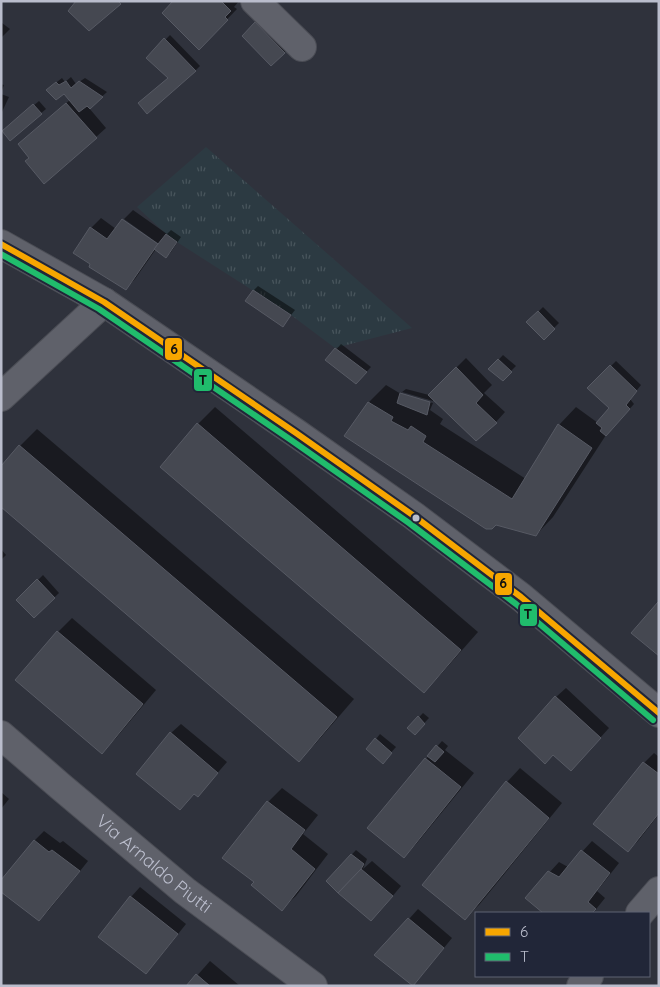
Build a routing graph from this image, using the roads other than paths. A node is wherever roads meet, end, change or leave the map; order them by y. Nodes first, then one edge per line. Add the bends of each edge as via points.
1 (255, 1) edge
2 (302, 47) dead end
3 (1, 244) edge
4 (104, 302) junction
5 (1, 397) edge
6 (659, 714) edge
7 (1, 735) edge
8 (659, 890) edge
9 (641, 912) edge
10 (313, 986) edge

1 - 2 street
3 - 4 street
4 - 5 street
4 - 6 street via 414,516 521,597
7 - 10 street, Via Arnaldo Piutti via 185,891
8 - 9 street

